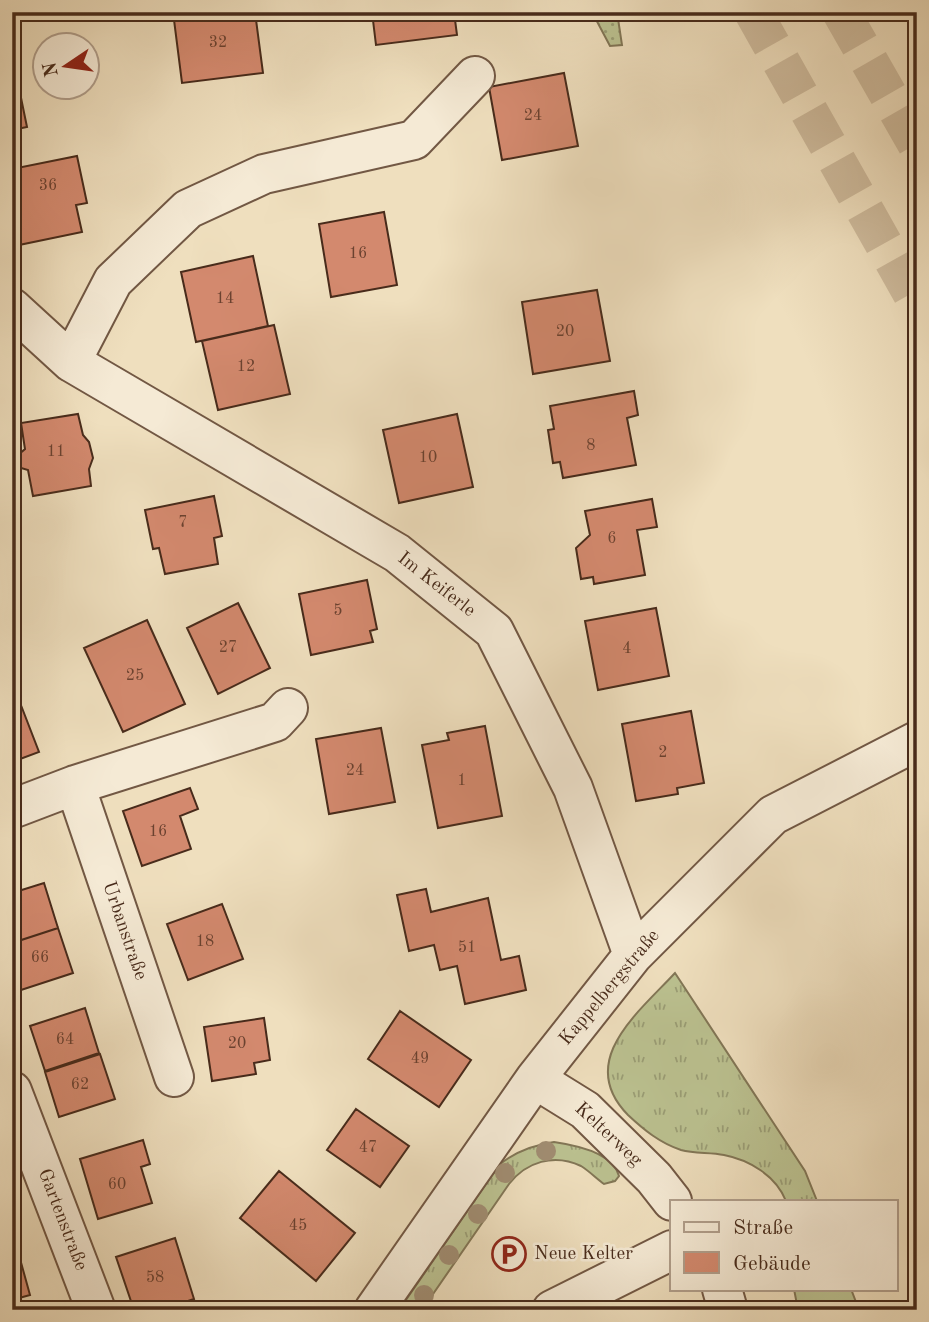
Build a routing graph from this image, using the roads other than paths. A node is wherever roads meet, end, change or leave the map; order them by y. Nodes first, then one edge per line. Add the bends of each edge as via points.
1 (475, 76) dead end
2 (12, 309) edge
3 (71, 362) junction
4 (288, 708) dead end
5 (917, 741) edge
6 (75, 785) junction
7 (12, 809) edge
8 (633, 955) junction
9 (174, 1077) dead end
10 (535, 1079) junction
11 (12, 1091) edge
12 (671, 1200) edge
13 (670, 1251) edge
14 (722, 1290) edge
15 (96, 1310) edge
16 (374, 1310) edge
17 (552, 1310) edge
18 (729, 1310) edge

1 - 3 street via 414,140 264,174 188,209 113,281
2 - 3 street, Im Keiferle
3 - 8 street, Im Keiferle via 397,553 495,631 573,788
4 - 6 street via 275,722
5 - 8 street, Kappelbergstraße via 773,815
6 - 7 street
6 - 9 street, Urbanstraße
8 - 10 street, Kappelbergstraße
10 - 12 street, Kelterweg via 585,1110
10 - 16 street, Kappelbergstraße
11 - 15 street, Gartenstraße
13 - 17 street
14 - 18 street

